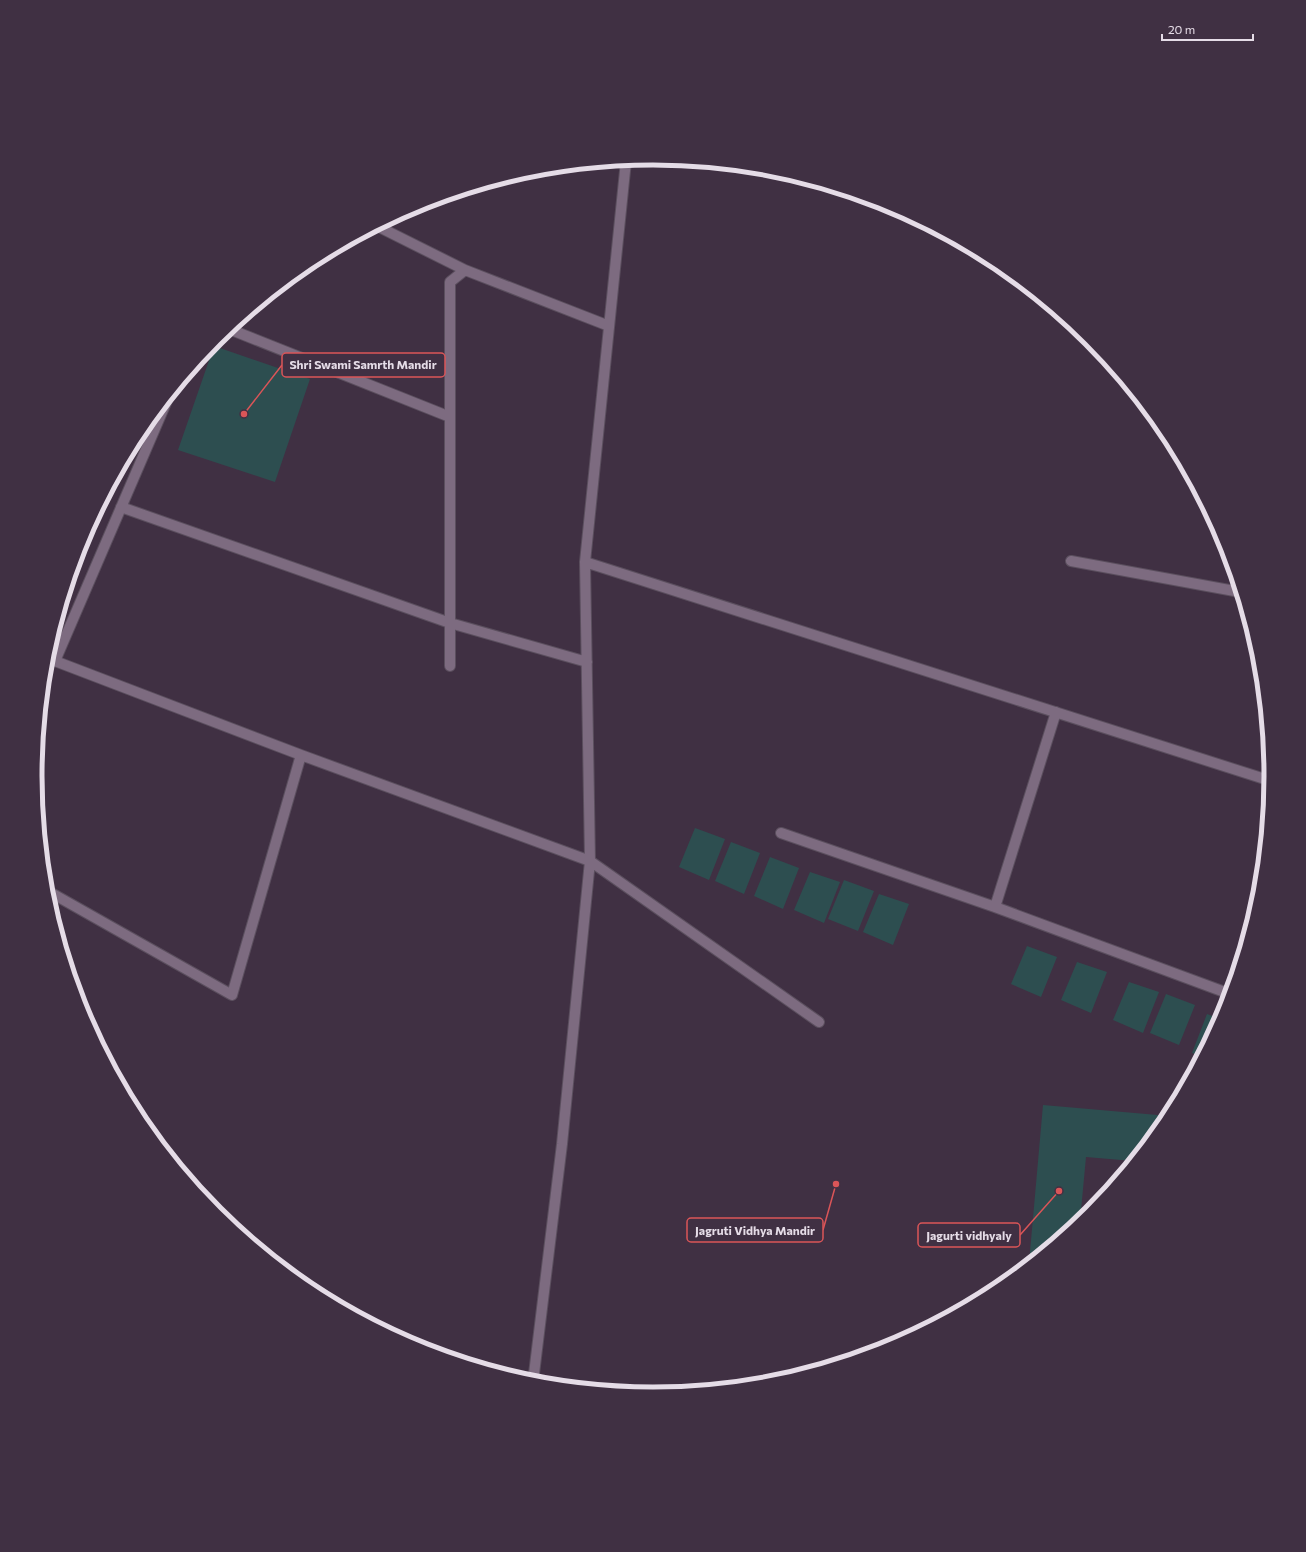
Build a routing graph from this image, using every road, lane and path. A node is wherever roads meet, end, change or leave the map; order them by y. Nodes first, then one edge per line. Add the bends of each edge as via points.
1 (626, 166) edge
2 (382, 228) edge
3 (465, 270) junction
4 (609, 326) junction
5 (235, 331) edge
6 (162, 413) edge
7 (450, 417) junction
8 (122, 507) junction
9 (1071, 561) dead end
10 (585, 562) junction
11 (1235, 591) edge
12 (450, 623) junction
13 (56, 650) edge
14 (53, 661) edge
15 (587, 662) junction
16 (450, 666) dead end
17 (1056, 712) junction
18 (301, 755) junction
19 (1264, 779) edge
20 (780, 833) dead end
21 (590, 862) junction
22 (54, 894) edge
23 (995, 907) junction
24 (1224, 992) edge
25 (819, 1022) dead end
26 (534, 1375) edge

1 - 4 street
2 - 3 street
3 - 4 street
3 - 7 street via 450,282
4 - 10 street
5 - 7 street
6 - 8 street
7 - 12 street
8 - 12 street
8 - 13 street
9 - 11 street
10 - 15 street
10 - 17 street
12 - 15 street
12 - 16 street
14 - 18 street
15 - 21 street
17 - 19 street
17 - 23 street
18 - 21 street
18 - 22 street via 232,995
20 - 23 street
21 - 25 street
21 - 26 street via 562,1144
23 - 24 street

